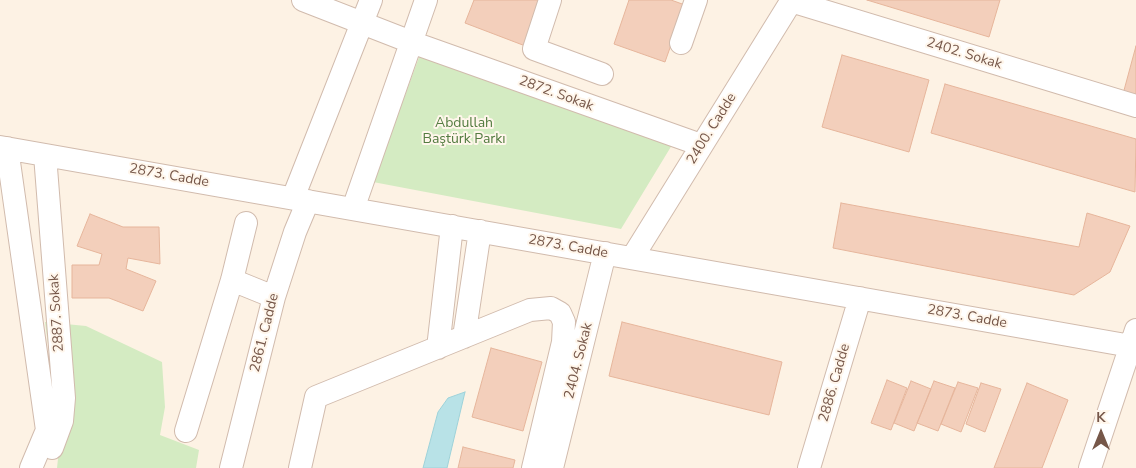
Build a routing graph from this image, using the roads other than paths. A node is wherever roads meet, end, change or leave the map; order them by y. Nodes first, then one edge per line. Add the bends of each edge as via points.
1 (303, 0) edge
2 (371, 0) edge
3 (426, 0) edge
4 (550, 0) edge
5 (696, 0) edge
6 (792, 0) edge
7 (362, 22) junction
8 (411, 42) junction
9 (681, 43) dead end
10 (602, 74) dead end
11 (1136, 106) edge
12 (701, 145) junction
13 (4, 147) edge
14 (45, 155) junction
15 (15, 199) junction
16 (301, 200) junction
17 (353, 209) junction
18 (0, 222) edge
19 (246, 223) dead end
20 (452, 226) junction
21 (480, 231) junction
22 (605, 253) junction
23 (632, 258) junction
24 (232, 280) junction
25 (274, 297) junction
26 (860, 298) junction
27 (464, 337) junction
28 (1134, 341) edge
29 (438, 348) junction
30 (186, 431) dead end
31 (31, 468) edge
32 (45, 468) edge
33 (231, 468) edge
34 (300, 468) edge
35 (533, 468) edge
36 (552, 468) edge
37 (809, 468) edge
38 (1090, 468) edge

1 - 7 street, 2872. Sokak
2 - 7 street, 2861. Cadde
3 - 8 street
4 - 10 street via 534,49
5 - 9 street
6 - 11 street, 2402. Sokak
6 - 12 street, 2400. Cadde
7 - 8 street, 2872. Sokak
7 - 16 street, 2861. Cadde
8 - 12 street, 2872. Sokak
8 - 17 street
12 - 23 street, 2400. Cadde
13 - 14 street, 2873. Cadde
13 - 15 street
14 - 16 street, 2873. Cadde
14 - 32 street, 2887. Sokak via 64,398 62,421
15 - 18 street
15 - 31 street via 47,430
16 - 17 street, 2873. Cadde
16 - 25 street, 2861. Cadde via 295,232
17 - 20 street, 2873. Cadde
19 - 24 street
20 - 21 street, 2873. Cadde
20 - 29 street
21 - 22 street, 2873. Cadde
21 - 27 street
22 - 23 street, 2873. Cadde
22 - 36 street, 2404. Sokak
23 - 26 street, 2873. Cadde
24 - 25 street
24 - 30 street
25 - 33 street, 2861. Cadde
26 - 28 street, 2873. Cadde
26 - 37 street, 2886. Cadde
27 - 29 street
27 - 35 street via 530,310 551,308 560,313 564,322 563,342
28 - 38 street
29 - 34 street via 316,397

